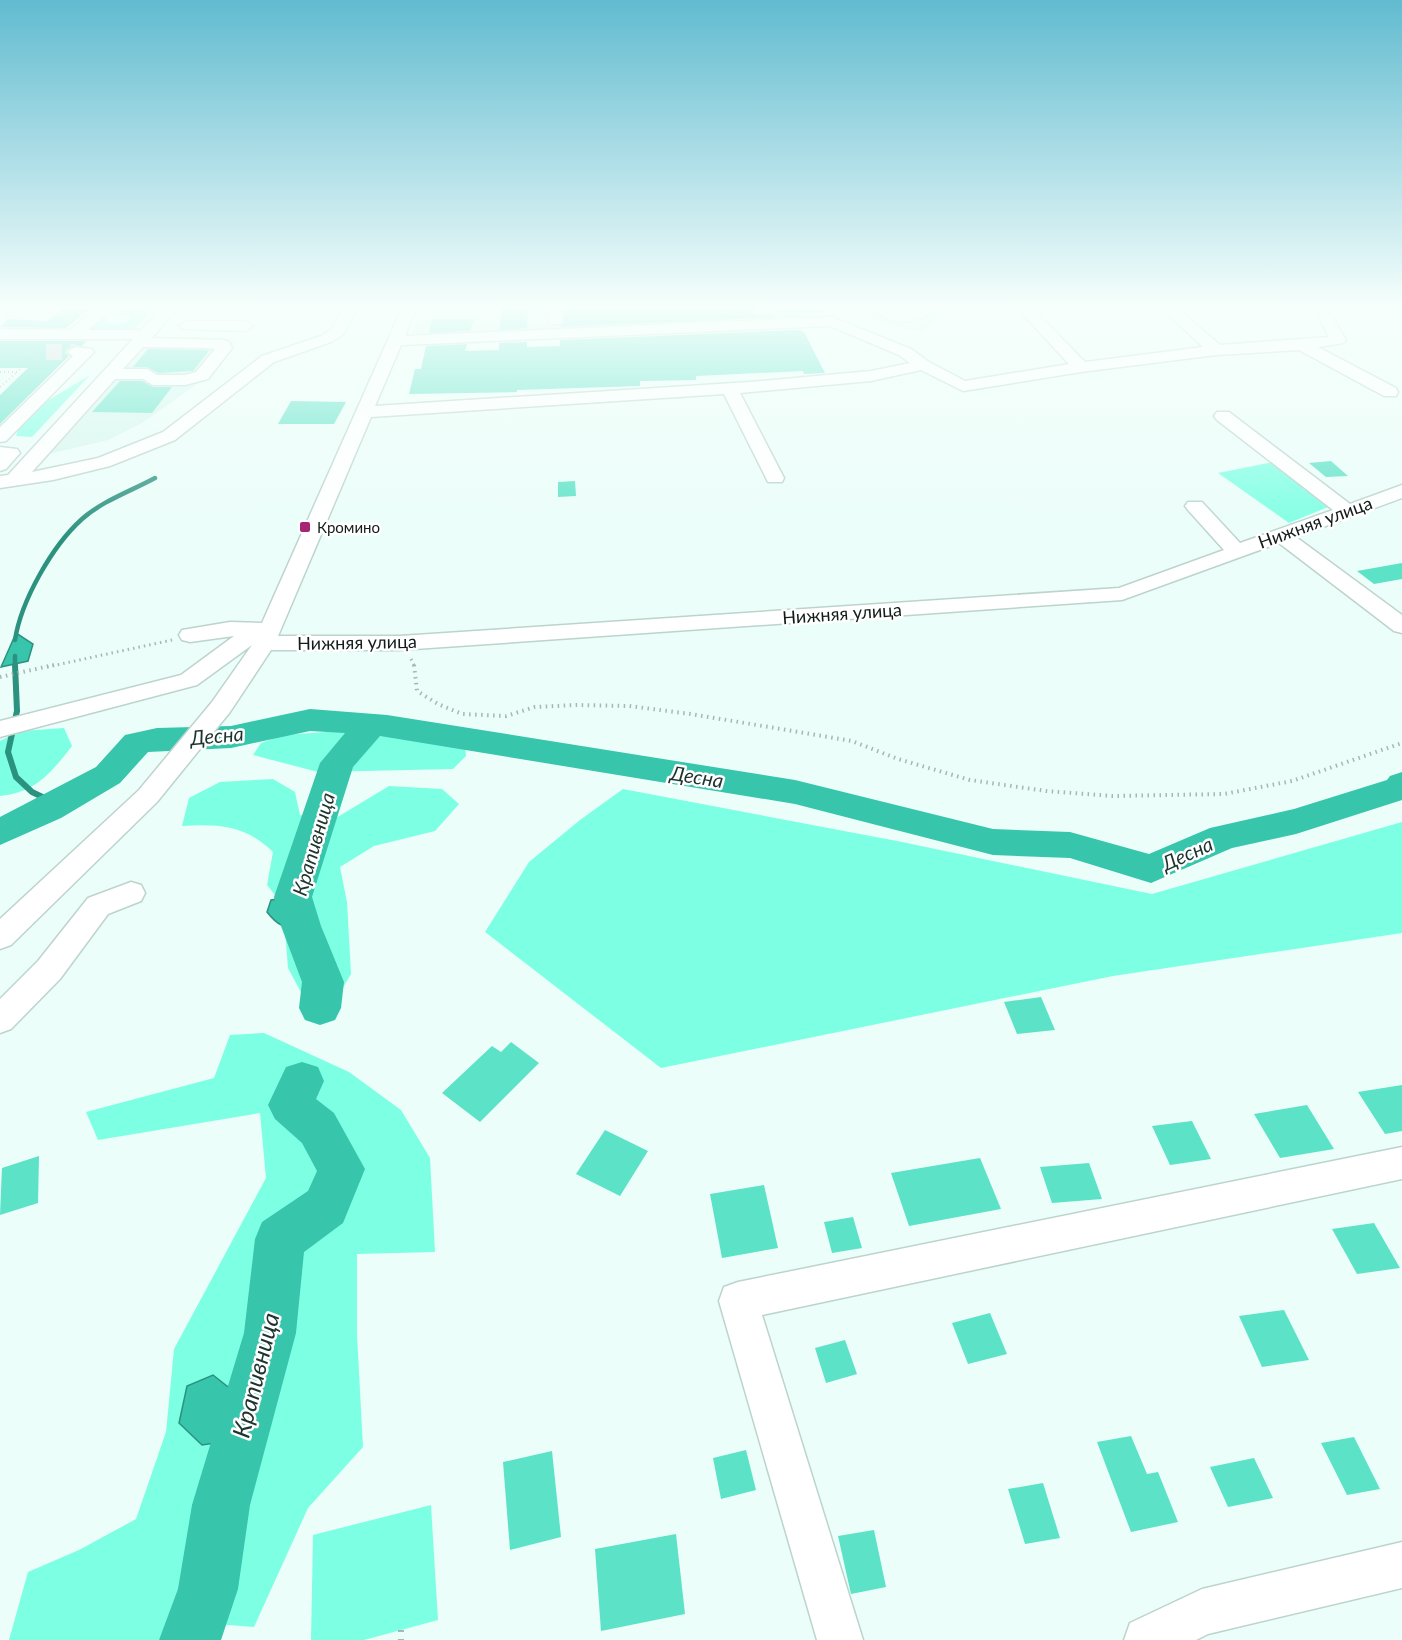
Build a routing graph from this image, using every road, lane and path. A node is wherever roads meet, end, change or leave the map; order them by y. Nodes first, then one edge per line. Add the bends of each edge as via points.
1 (47, 385) edge
2 (101, 385) edge
3 (236, 385) edge
4 (376, 385) edge
5 (767, 385) edge
6 (959, 385) edge
7 (978, 385) edge
8 (1376, 385) edge
9 (729, 388) junction
10 (1390, 392) dead end
11 (363, 412) junction
12 (1223, 416) dead end
13 (0, 443) edge
14 (48, 443) junction
15 (0, 465) edge
16 (775, 478) dead end
17 (8, 480) edge
18 (1402, 491) edge
19 (1195, 506) dead end
20 (1346, 510) junction
21 (1281, 535) junction
22 (1236, 551) junction
23 (1402, 626) edge
24 (264, 634) junction
25 (190, 635) joint
26 (400, 643) junction
27 (0, 677) edge
28 (8, 726) edge
29 (1402, 743) edge
30 (131, 893) dead end
31 (0, 937) edge
32 (0, 1020) edge
33 (1402, 1162) edge
34 (1402, 1565) edge
35 (400, 1630) dead end
36 (401, 1640) edge
37 (840, 1640) edge
38 (1147, 1640) edge

1 - 13 street
2 - 14 street
3 - 17 street via 169,436 105,462
4 - 11 street
5 - 9 street
6 - 7 street
8 - 10 street
9 - 11 street
9 - 16 street
11 - 24 street
12 - 20 street
13 - 14 street
13 - 15 street via 11,453
14 - 17 street
18 - 20 street, Нижняя улица
19 - 22 street
20 - 21 street, Нижняя улица
21 - 22 street, Нижняя улица
21 - 23 street
22 - 26 street, Нижняя улица via 1122,594
24 - 25 street, Нижняя улица via 230,629
24 - 26 street, Нижняя улица
24 - 28 street via 189,680
24 - 31 street via 221,707 148,796
25 - 27 path
26 - 29 path via 415,669 417,691 462,714 506,716 535,707 629,706 852,741 970,780 1047,791 1224,794 1292,781
30 - 32 street via 98,906 49,970
33 - 37 street via 738,1301
34 - 38 street via 1202,1612
35 - 36 path

